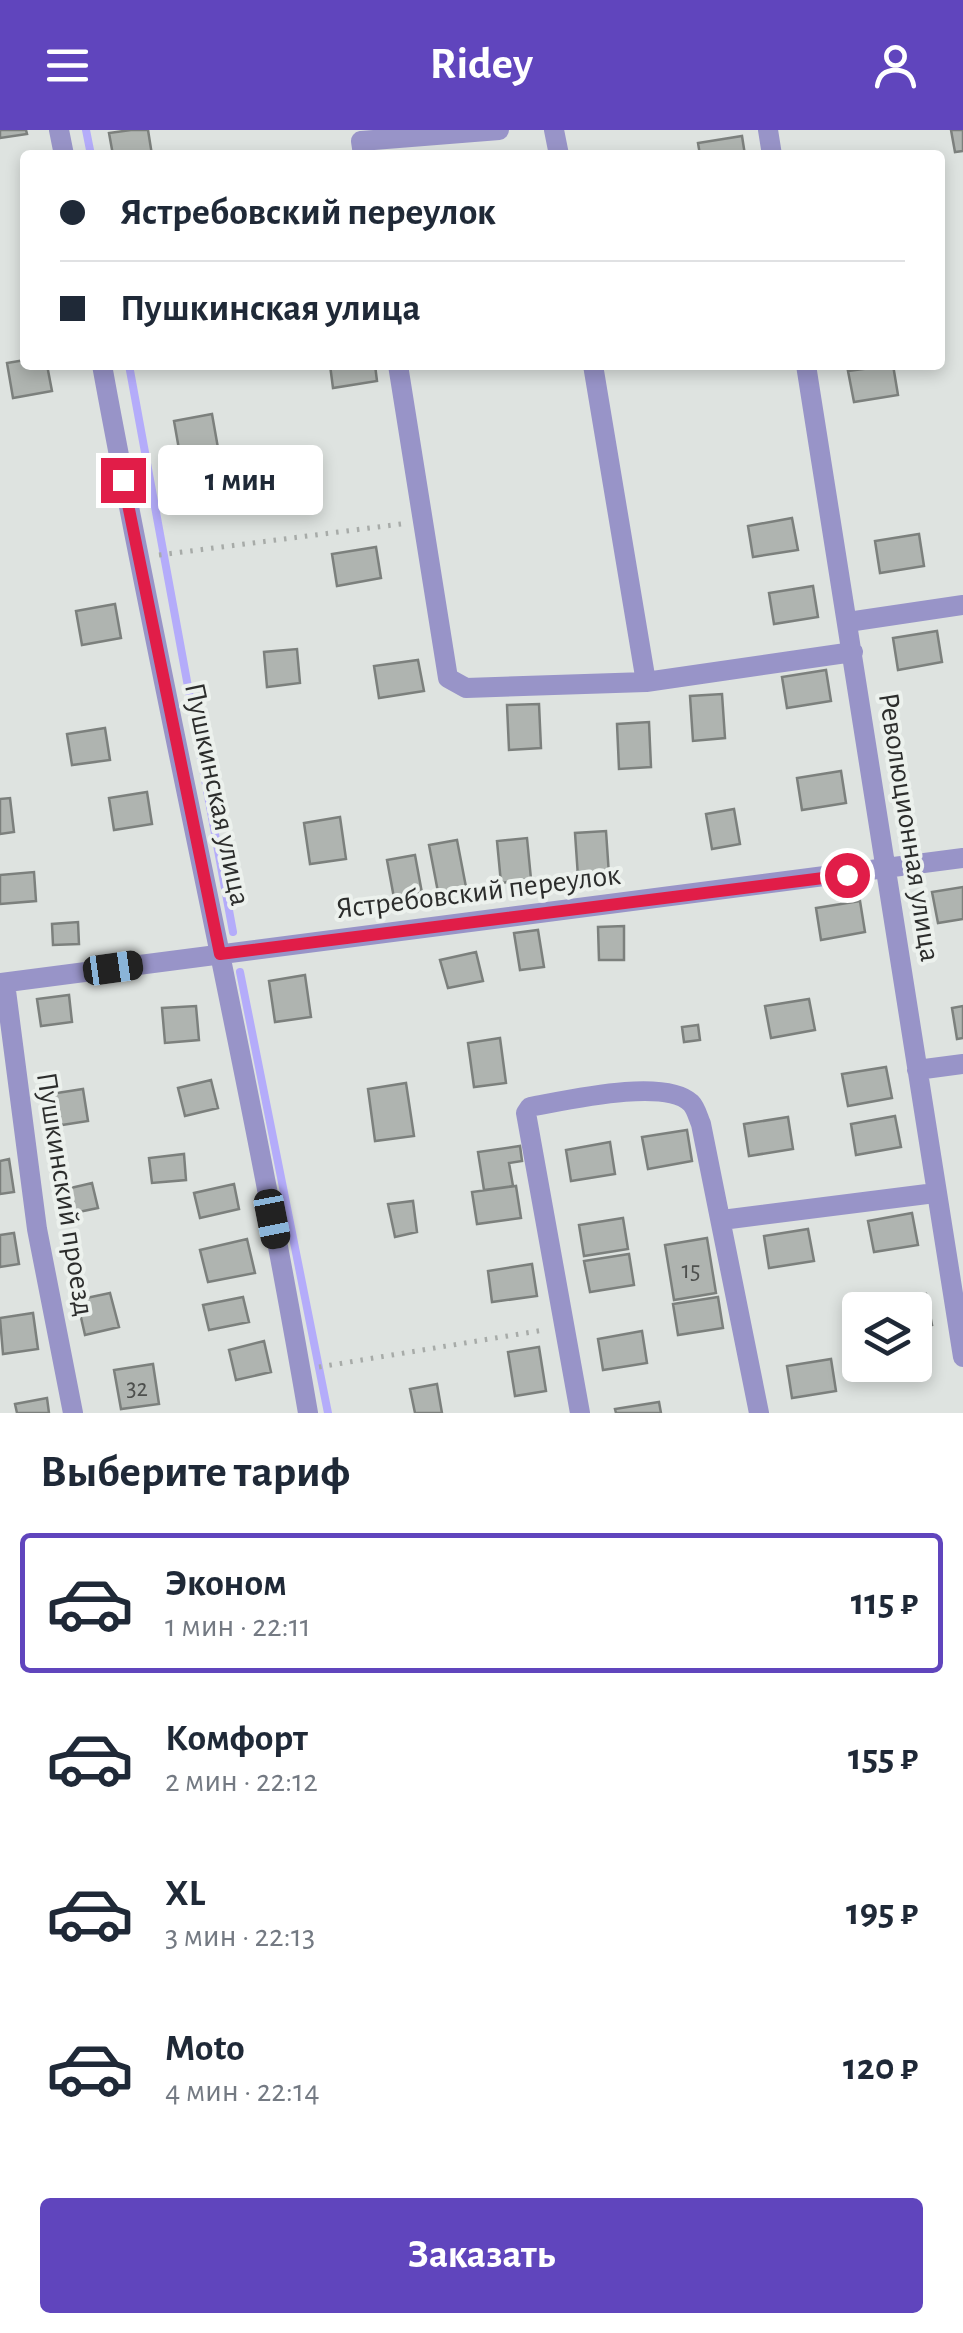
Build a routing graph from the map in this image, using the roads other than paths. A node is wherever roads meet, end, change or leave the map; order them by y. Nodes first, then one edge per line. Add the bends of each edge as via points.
1 (499, 130) edge
2 (362, 150) edge
3 (103, 370) edge
4 (399, 370) edge
5 (594, 370) edge
6 (807, 370) edge
7 (963, 606) edge
8 (848, 622) junction
9 (853, 652) junction
10 (646, 682) junction
11 (963, 858) edge
12 (886, 870) junction
13 (220, 954) junction
14 (3, 983) edge
15 (963, 1064) edge
16 (917, 1070) junction
17 (935, 1193) junction
18 (722, 1220) junction
19 (963, 1357) edge
20 (73, 1413) edge
21 (308, 1413) edge
22 (580, 1413) edge
23 (758, 1413) edge

1 - 2 street via 361,141
3 - 13 street, Пушкинская улица
4 - 10 street via 448,678 466,688
5 - 10 street
6 - 8 street, Революционная улица
7 - 8 street
8 - 9 street, Революционная улица
9 - 10 street
9 - 12 street, Революционная улица
11 - 12 street, Ястребовский переулок
12 - 13 street, Ястребовский переулок
12 - 16 street, Революционная улица
13 - 14 street, Ястребовский переулок
13 - 21 street, Пушкинская улица
14 - 20 street, Пушкинский проезд via 37,1230
15 - 16 street
16 - 17 street, Революционная улица
17 - 18 street
17 - 19 street, Революционная улица
18 - 22 street via 701,1124 692,1104 678,1095 608,1094 530,1107
18 - 23 street

